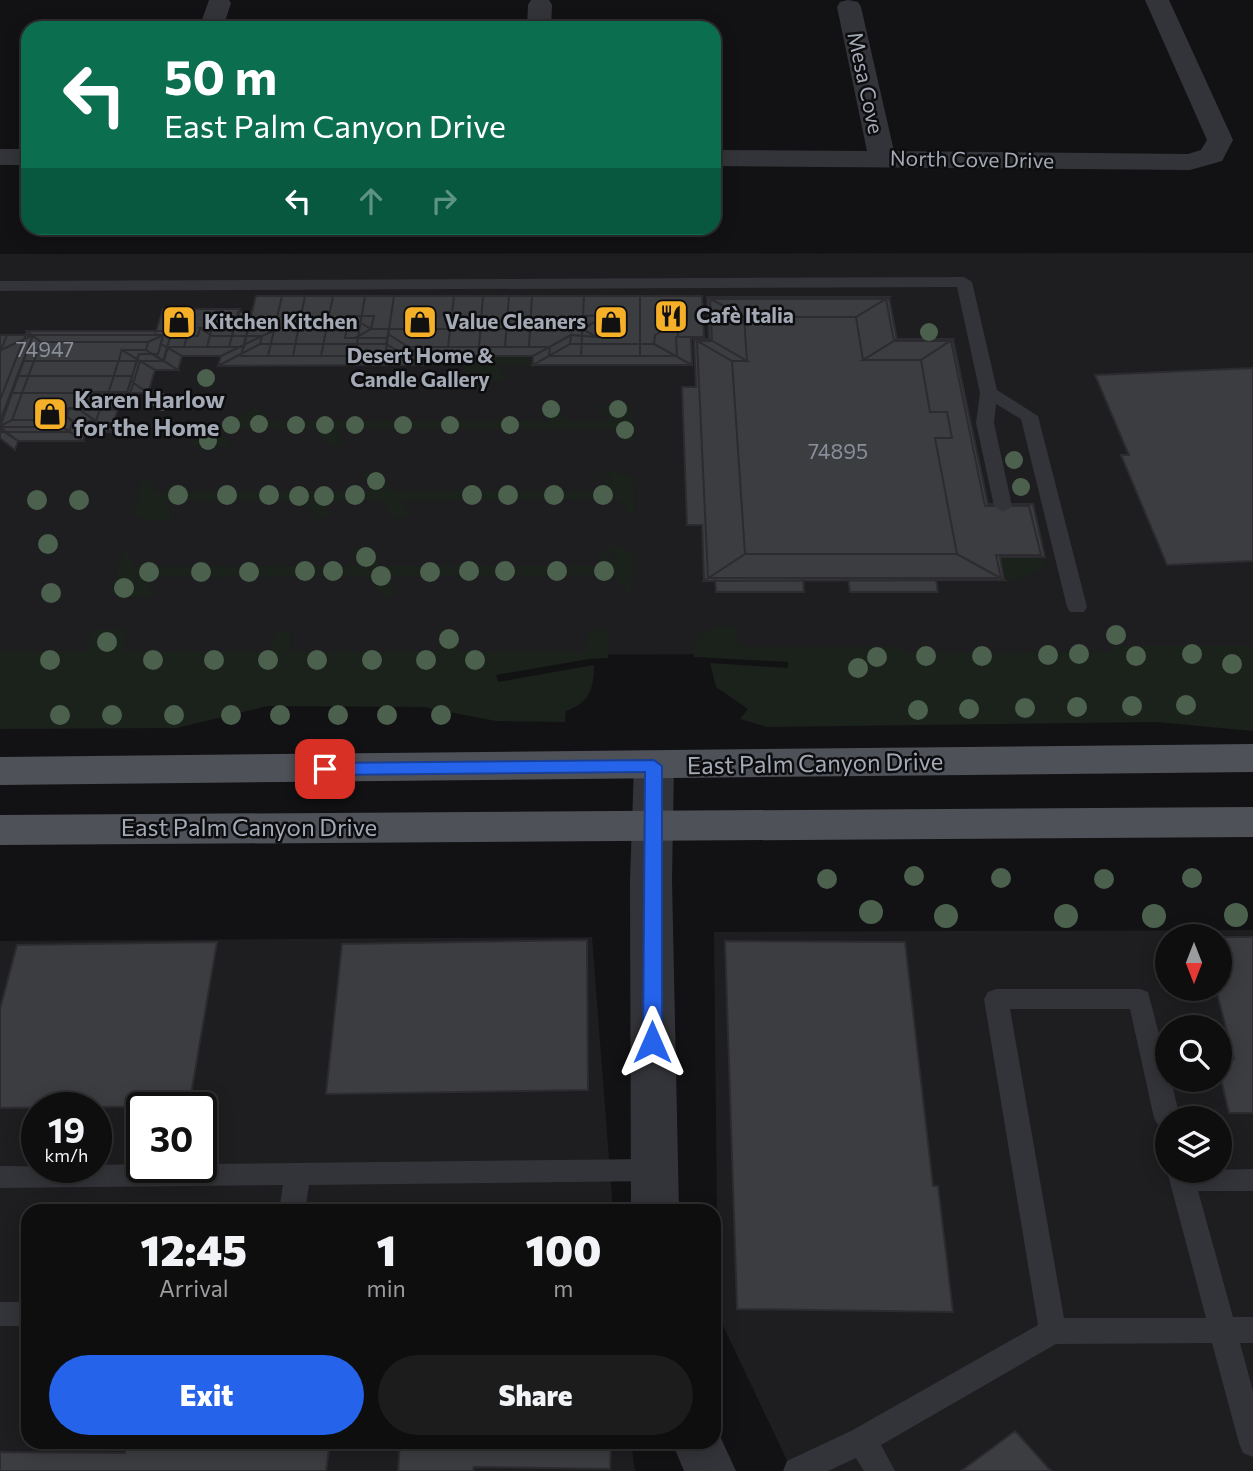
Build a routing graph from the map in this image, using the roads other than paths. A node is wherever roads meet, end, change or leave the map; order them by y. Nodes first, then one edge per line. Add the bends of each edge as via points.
1 (1157, 0) edge
2 (219, 3) dead end
3 (849, 7) dead end
4 (213, 21) edge
5 (0, 157) edge
6 (21, 157) edge
7 (721, 158) edge
8 (882, 159) junction
9 (0, 286) edge
10 (989, 393) junction
11 (1003, 506) dead end
12 (1077, 607) dead end
13 (1253, 758) edge
14 (654, 766) junction
15 (0, 771) edge
16 (1253, 822) edge
17 (653, 826) junction
18 (0, 830) edge
19 (1164, 1106) edge
20 (298, 1174) junction
21 (0, 1177) edge
22 (1232, 1179) edge
23 (1253, 1180) edge
24 (1183, 1183) edge
25 (654, 1190) edge
26 (293, 1204) edge
27 (0, 1314) edge
28 (21, 1314) edge
29 (1221, 1330) junction
30 (1253, 1330) edge
31 (1053, 1331) junction
32 (862, 1441) junction
33 (1253, 1443) edge
34 (701, 1449) edge
35 (710, 1471) edge
36 (797, 1471) edge
37 (881, 1471) edge

1 - 8 street, North Cove Drive via 1220,139 1212,155 1190,162
2 - 4 street
3 - 8 street, Mesa Cove
5 - 6 street
7 - 8 street, North Cove Drive
9 - 10 lane via 964,282
10 - 11 lane via 985,423
10 - 12 lane via 1029,416
13 - 14 main road, East Palm Canyon Drive
14 - 15 main road, East Palm Canyon Drive
14 - 17 street
16 - 17 main road, East Palm Canyon Drive
17 - 18 main road, East Palm Canyon Drive
17 - 25 street
19 - 31 lane via 1140,999 996,999
20 - 21 lane
20 - 25 lane
20 - 26 lane
22 - 23 lane
24 - 29 lane
27 - 28 lane
29 - 30 lane
29 - 31 lane
29 - 33 lane
31 - 32 lane
32 - 36 lane
32 - 37 lane
34 - 35 street

